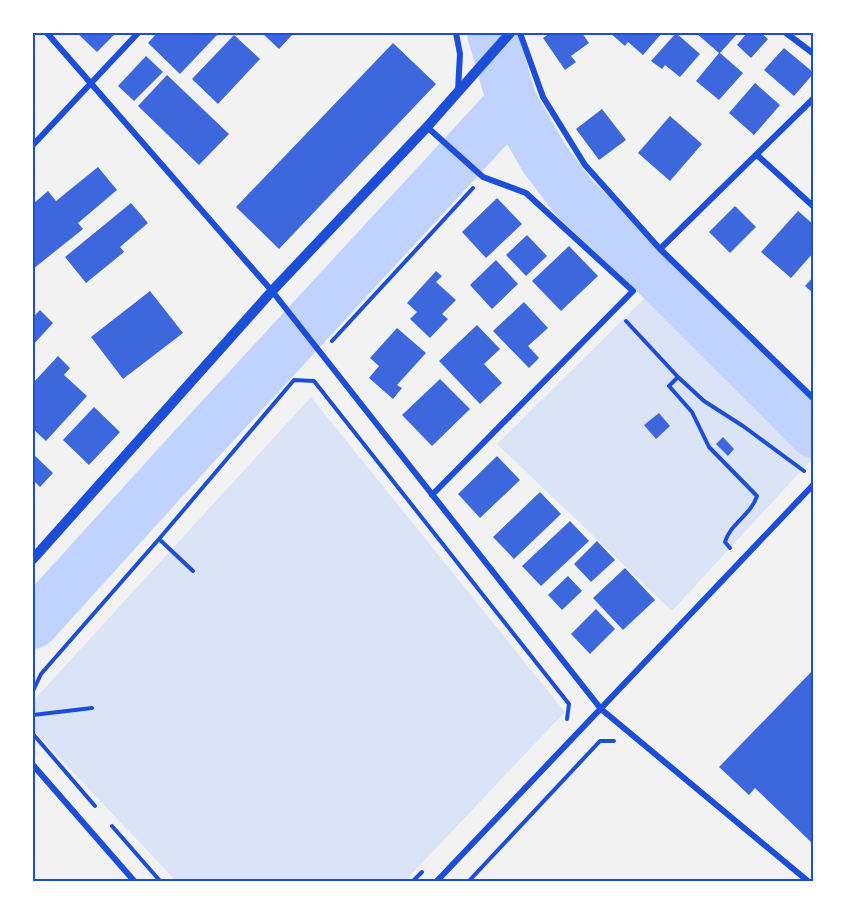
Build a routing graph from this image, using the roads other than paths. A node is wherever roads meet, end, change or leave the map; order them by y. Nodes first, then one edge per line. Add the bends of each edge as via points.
1 (48, 33) edge
2 (138, 33) edge
3 (456, 33) edge
4 (510, 33) edge
5 (520, 33) edge
6 (786, 33) edge
7 (814, 54) edge
8 (90, 83) junction
9 (458, 91) junction
10 (814, 98) edge
11 (427, 127) junction
12 (33, 145) edge
13 (757, 155) junction
14 (814, 207) edge
15 (660, 249) junction
16 (273, 291) junction
17 (814, 399) edge
18 (814, 484) edge
19 (432, 495) junction
20 (33, 559) edge
21 (601, 709) junction
22 (33, 765) edge
23 (135, 882) edge
24 (436, 882) edge
25 (809, 882) edge

1 - 8 street
2 - 8 street
3 - 9 street via 460,54
4 - 9 street
5 - 15 street via 543,97 585,165
6 - 7 street
8 - 12 street
8 - 16 street
9 - 11 street
10 - 13 street
11 - 16 street
11 - 19 street via 483,177 526,193 633,291
13 - 14 street
13 - 15 street
15 - 17 street
16 - 19 street
16 - 20 street
18 - 21 street
19 - 21 street
21 - 24 street
21 - 25 street
22 - 23 street

